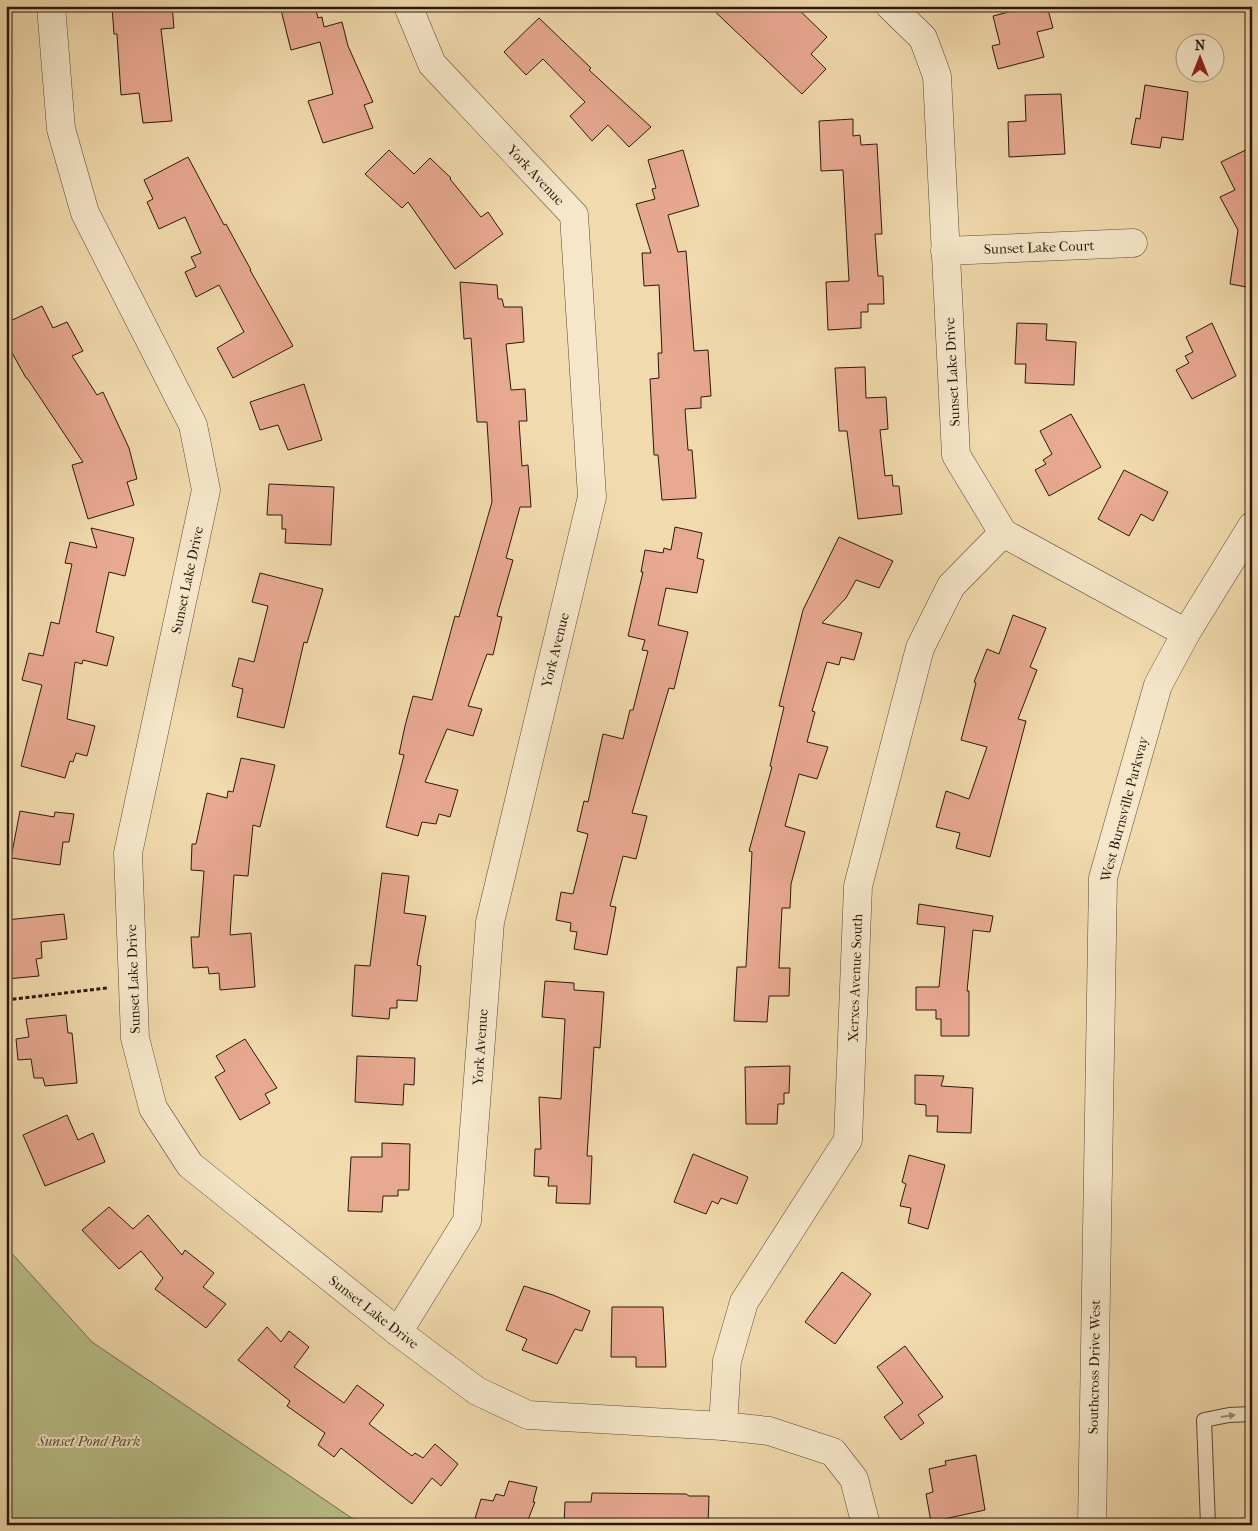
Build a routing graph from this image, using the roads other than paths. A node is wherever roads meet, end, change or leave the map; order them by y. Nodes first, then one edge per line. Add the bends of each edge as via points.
1 (51, 6) edge
2 (408, 6) edge
3 (890, 6) edge
4 (1133, 243) dead end
5 (945, 251) junction
6 (1252, 526) edge
7 (1003, 533) junction
8 (1186, 633) junction
9 (1097, 1209) joint
10 (398, 1332) junction
11 (1252, 1414) edge
12 (723, 1426) junction
13 (866, 1525) edge
14 (1092, 1525) edge
15 (1208, 1525) edge

1 - 10 street, Sunset Lake Drive via 61,129 85,212 193,426 206,490 128,853 135,1038 154,1108 190,1165
2 - 10 street, York Avenue via 432,64 574,215 592,497 490,922 467,1221
3 - 5 street, Sunset Lake Drive via 923,38 937,76
4 - 5 street, Sunset Lake Court
5 - 7 street, Sunset Lake Drive via 956,455
6 - 8 street, West Burnsville Parkway
7 - 8 street
7 - 12 street, Xerxes Avenue South via 951,586 920,648 858,886 848,1140 744,1302 727,1361
8 - 9 street, West Burnsville Parkway via 1158,685 1103,878
9 - 14 street, Southcross Drive West
10 - 12 street, Sunset Lake Drive via 477,1391 528,1415
15 -> 11 lane via 1204,1420
12 - 13 street, Sunset Lake Drive via 769,1431 832,1452 854,1479

